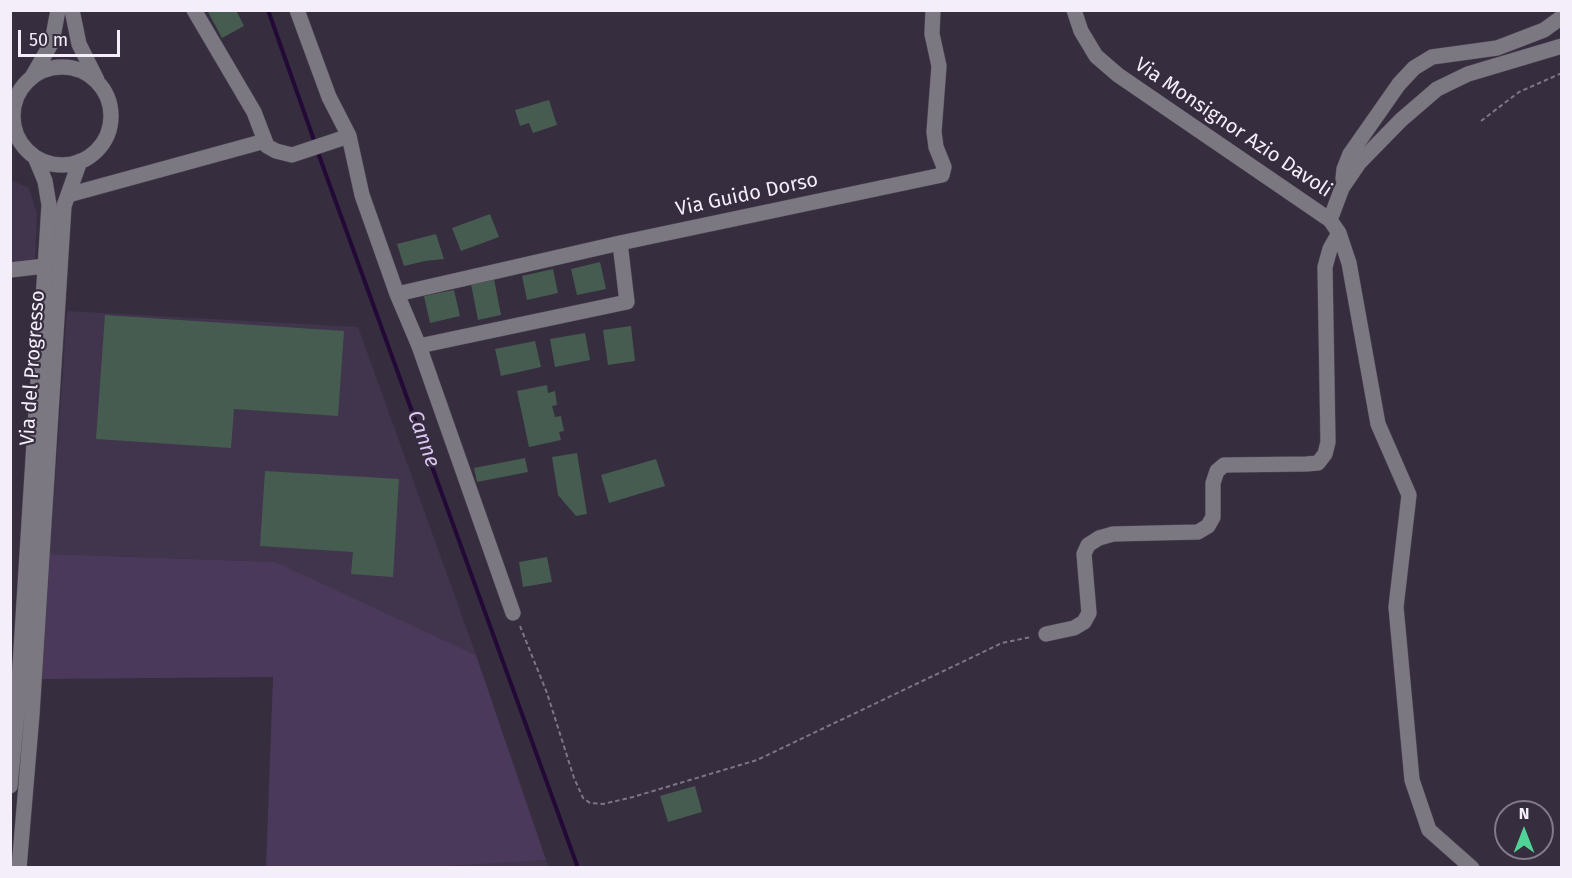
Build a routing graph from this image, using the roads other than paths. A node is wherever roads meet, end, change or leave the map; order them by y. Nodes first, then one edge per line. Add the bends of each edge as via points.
1 (58, 10) edge
2 (72, 10) edge
3 (194, 10) edge
4 (297, 10) edge
5 (933, 10) edge
6 (1074, 10) edge
7 (1560, 23) edge
8 (1562, 46) edge
9 (31, 78) junction
10 (98, 83) junction
11 (10, 87) edge
12 (349, 136) junction
13 (10, 139) edge
14 (265, 141) junction
15 (30, 153) junction
16 (80, 161) junction
17 (1342, 188) junction
18 (68, 195) junction
19 (1330, 219) junction
20 (1339, 233) junction
21 (620, 243) junction
22 (45, 266) junction
23 (10, 270) edge
24 (397, 294) junction
25 (419, 346) junction
26 (513, 613) road end
27 (1046, 634) road end
28 (10, 786) edge
29 (19, 867) edge
30 (1472, 867) edge

1 - 9 street via 52,42
2 - 10 street via 79,44
3 - 14 street via 254,112
4 - 12 street via 329,97
5 - 21 street, Via Guido Dorso via 932,34 939,66 934,132 944,167 942,175
6 - 19 street, Via Monsignor Azio Davoli via 1096,56 1118,75
7 - 17 street via 1497,48 1432,57 1414,68 1350,154
8 - 17 street via 1468,74 1437,89 1359,163
9 - 10 street via 45,70 67,68 87,74
9 - 11 street
9 - 15 street via 14,105 13,121 17,135
10 - 16 street via 107,96 110,127 99,147
12 - 14 street via 292,155 276,151
12 - 24 street via 362,195
13 - 15 street
14 - 18 street
15 - 16 street via 50,163
15 - 22 street, Via del Progresso via 45,181 49,205
16 - 18 street, Via del Progresso
17 - 19 street
18 - 29 street, Via del Progresso via 64,206
19 - 20 street, Via Monsignor Azio Davoli
20 - 27 street via 1325,267 1328,442 1325,454 1318,463 1224,465 1213,483 1213,517 1198,532 1113,534 1088,544 1084,554 1089,613 1074,628
20 - 30 street, Via Monsignor Azio Davoli via 1349,263 1378,424 1409,495 1396,607 1412,780 1429,830
21 - 24 street, Via Guido Dorso
21 - 25 street via 627,302
22 - 23 street
22 - 28 street, Via del Progresso
24 - 25 street
25 - 26 street

